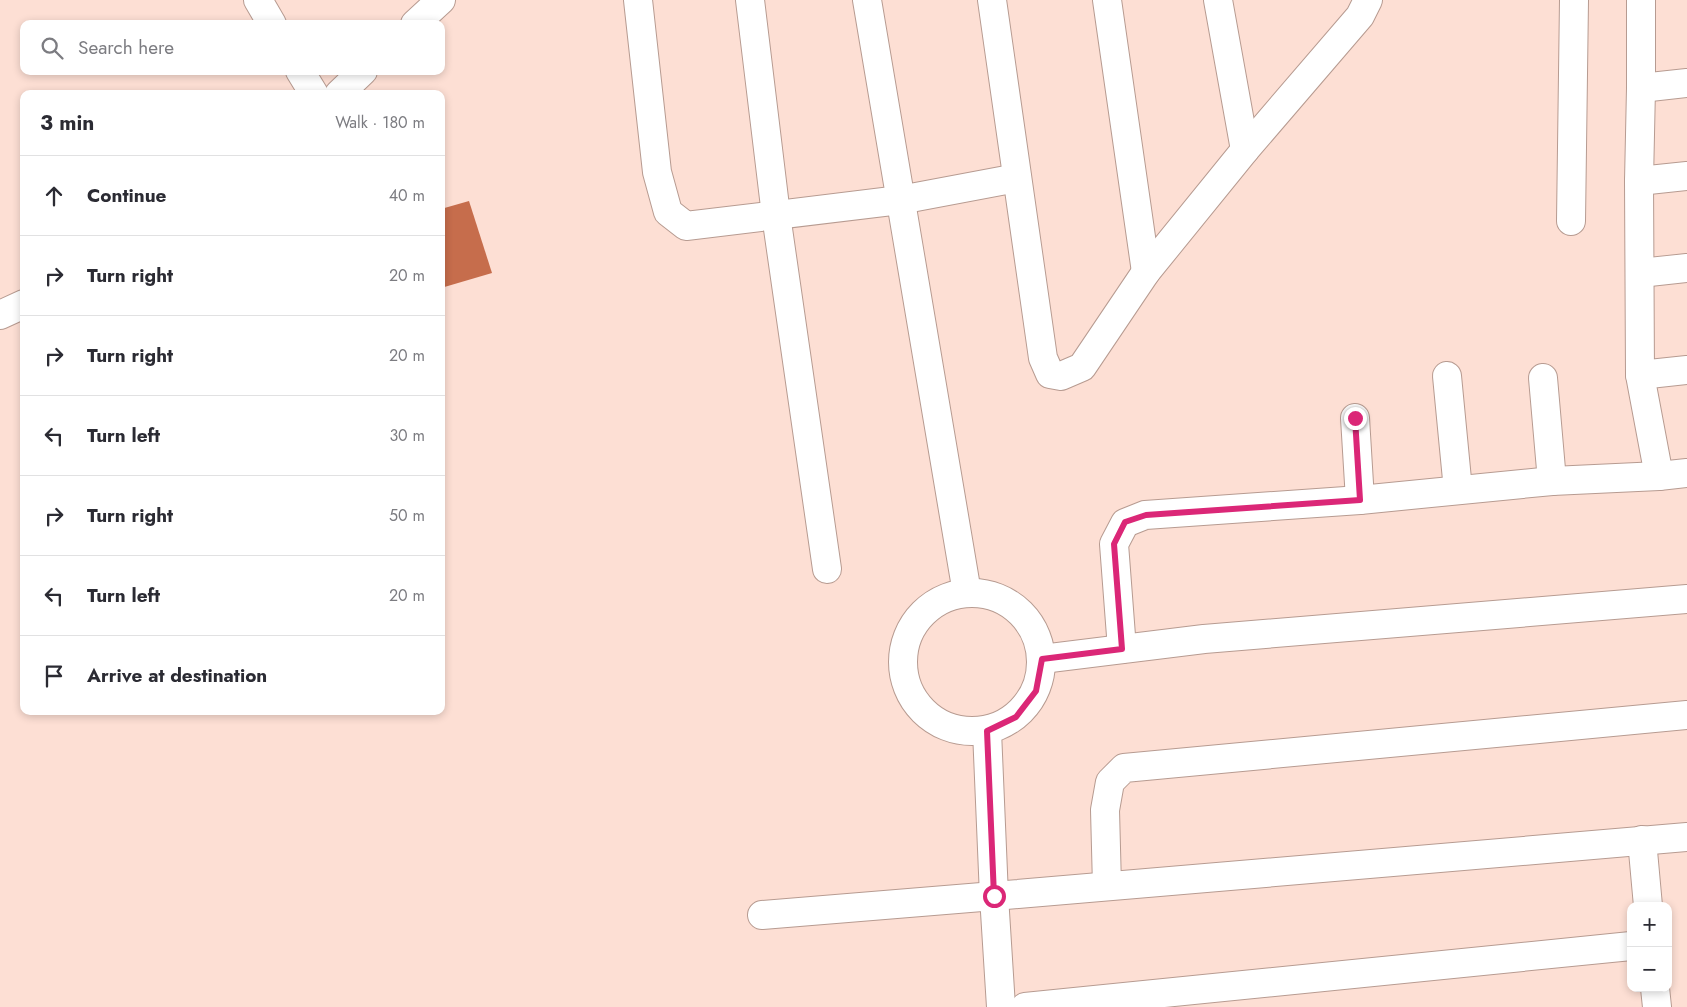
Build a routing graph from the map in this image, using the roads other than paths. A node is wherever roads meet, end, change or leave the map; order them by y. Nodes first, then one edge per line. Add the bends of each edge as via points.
1 (258, 0) edge
2 (441, 0) edge
3 (638, 0) edge
4 (750, 0) edge
5 (867, 0) edge
6 (992, 0) edge
7 (1107, 0) edge
8 (1218, 0) edge
9 (1368, 0) edge
10 (1574, 0) edge
11 (1641, 0) edge
12 (270, 20) edge
13 (419, 20) edge
14 (302, 75) edge
15 (359, 75) edge
16 (1687, 83) edge
17 (1641, 88) junction
18 (312, 90) edge
19 (343, 90) edge
20 (1244, 150) junction
21 (1687, 176) edge
22 (1017, 178) junction
23 (1639, 181) junction
24 (900, 200) junction
25 (776, 215) junction
26 (1571, 221) dead end
27 (1687, 268) edge
28 (1146, 272) junction
29 (1640, 273) junction
30 (20, 306) edge
31 (0, 315) edge
32 (1687, 370) edge
33 (1640, 375) junction
34 (1447, 376) dead end
35 (1543, 378) dead end
36 (1355, 418) dead end
37 (1687, 472) edge
38 (1658, 476) junction
39 (1552, 482) junction
40 (1458, 490) junction
41 (1360, 500) junction
42 (827, 569) dead end
43 (967, 593) junction
44 (1687, 599) edge
45 (1122, 649) junction
46 (1042, 659) junction
47 (1687, 715) edge
48 (987, 731) junction
49 (1687, 837) edge
50 (1642, 840) junction
51 (1107, 886) junction
52 (994, 896) junction
53 (1648, 902) edge
54 (762, 915) dead end
55 (1627, 946) edge
56 (1655, 992) edge
57 (1001, 1007) edge
58 (1025, 1007) edge
59 (1657, 1007) edge

1 - 12 street
2 - 13 street
3 - 25 street via 657,172 668,212 686,226
4 - 25 street
5 - 24 street
6 - 22 street
7 - 28 street
8 - 20 street
9 - 20 street via 1360,16
10 - 26 street
11 - 17 street
14 - 18 street
15 - 19 street
16 - 17 street
17 - 23 street
20 - 28 street
21 - 23 street
22 - 24 street
22 - 28 street via 1044,358 1050,374 1061,376 1082,367
23 - 29 street
24 - 25 street
24 - 43 street
25 - 42 street
27 - 29 street
29 - 33 street
30 - 31 street
32 - 33 street
33 - 38 street
34 - 40 street
35 - 39 street
36 - 41 street
37 - 38 street
38 - 39 street
39 - 40 street
40 - 41 street
41 - 45 street via 1146,515 1125,522 1114,544
43 - 46 street via 995,596 1019,610 1036,632
43 - 48 street via 936,603 912,625 902,656 906,688 925,715 932,719 954,730
44 - 45 street via 1204,639
45 - 46 street
46 - 48 street via 1036,691 1016,717
47 - 51 street via 1124,768 1110,782 1105,810
48 - 52 street
49 - 50 street
50 - 51 street
50 - 53 street
51 - 52 street
52 - 54 street
52 - 57 street
55 - 58 street
56 - 59 street

